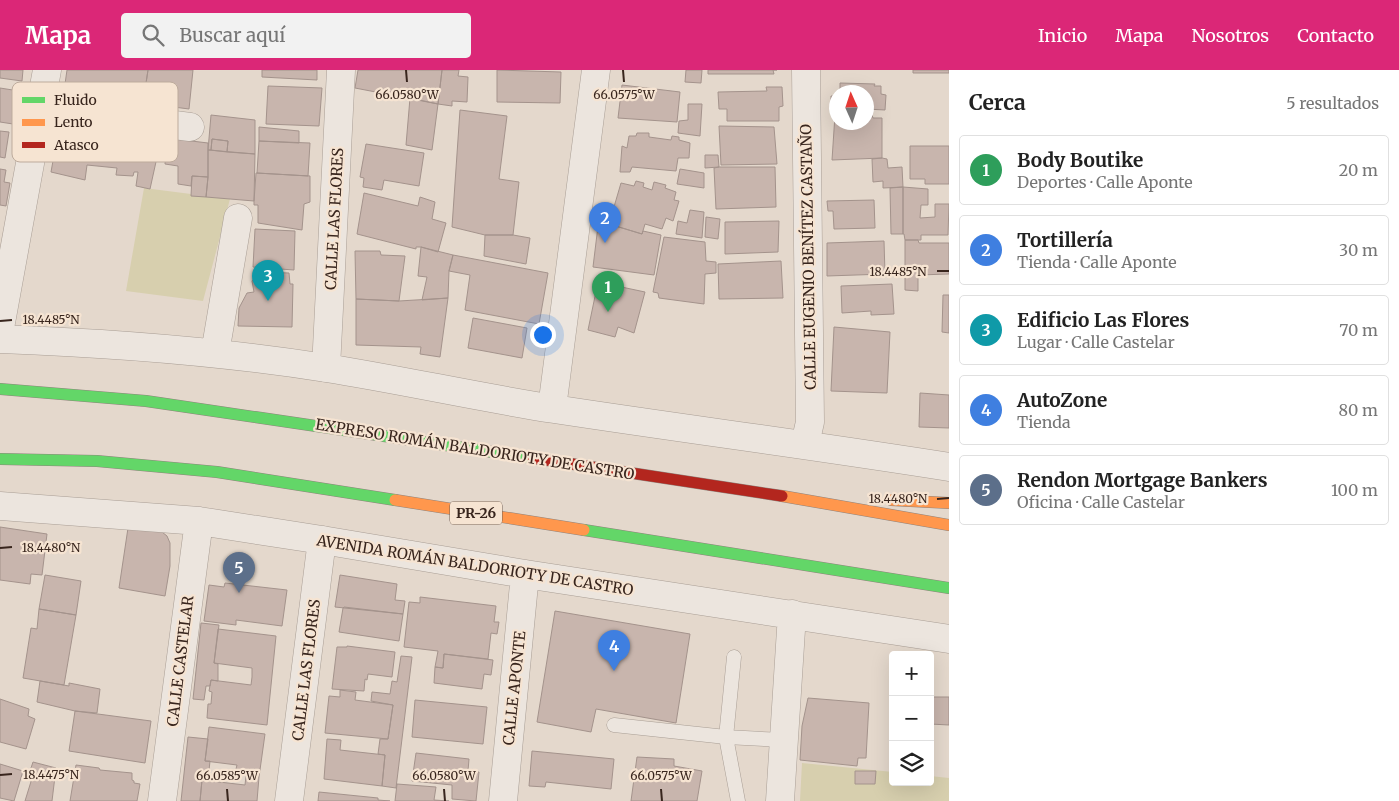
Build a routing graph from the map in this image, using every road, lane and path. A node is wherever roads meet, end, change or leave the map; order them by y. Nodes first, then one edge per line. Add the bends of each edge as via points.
1 (341, 70) edge
2 (596, 70) edge
3 (806, 70) edge
4 (178, 126) edge
5 (190, 128) dead end
6 (31, 162) edge
7 (238, 218) dead end
8 (0, 328) edge
9 (0, 339) edge
10 (215, 353) junction
11 (326, 368) junction
12 (0, 384) edge
13 (0, 389) edge
14 (35, 392) junction
15 (552, 408) junction
16 (805, 444) junction
17 (0, 459) edge
18 (949, 467) edge
19 (764, 493) junction
20 (861, 498) dead end
21 (881, 499) dead end
22 (949, 503) edge
23 (0, 506) edge
24 (199, 521) junction
25 (949, 525) edge
26 (322, 540) junction
27 (525, 574) junction
28 (949, 588) edge
29 (792, 614) junction
30 (949, 639) edge
31 (734, 657) dead end
32 (614, 725) dead end
33 (726, 737) junction
34 (783, 740) junction
35 (162, 801) edge
36 (289, 801) edge
37 (502, 801) edge
38 (738, 801) edge
39 (780, 801) edge

1 - 11 street, CALLE LAS FLORES
2 - 15 street
3 - 16 street, CALLE EUGENIO BENÍTEZ CASTAÑO via 810,422
4 - 5 street
6 - 8 street
7 - 10 street
9 - 10 street
10 - 11 street
11 - 15 street
12 - 14 highway
13 - 14 highway, EXPRESO ROMÁN BALDORIOTY DE CASTRO
14 - 19 highway, EXPRESO ROMÁN BALDORIOTY DE CASTRO via 146,401
15 - 16 street
16 - 18 street
17 - 28 highway, PR-26 via 97,461 217,472
19 - 20 highway
19 - 25 highway, EXPRESO ROMÁN BALDORIOTY DE CASTRO
21 - 22 highway
23 - 24 street, AVENIDA ROMÁN BALDORIOTY DE CASTRO
24 - 26 street, AVENIDA ROMÁN BALDORIOTY DE CASTRO
24 - 35 street, CALLE CASTELAR
26 - 27 street, AVENIDA ROMÁN BALDORIOTY DE CASTRO
26 - 36 street, CALLE LAS FLORES
27 - 29 street, AVENIDA ROMÁN BALDORIOTY DE CASTRO
27 - 37 street, CALLE APONTE
29 - 30 street, AVENIDA ROMÁN BALDORIOTY DE CASTRO
29 - 34 street
31 - 33 lane
32 - 33 lane
33 - 34 lane
33 - 38 lane
34 - 39 street

